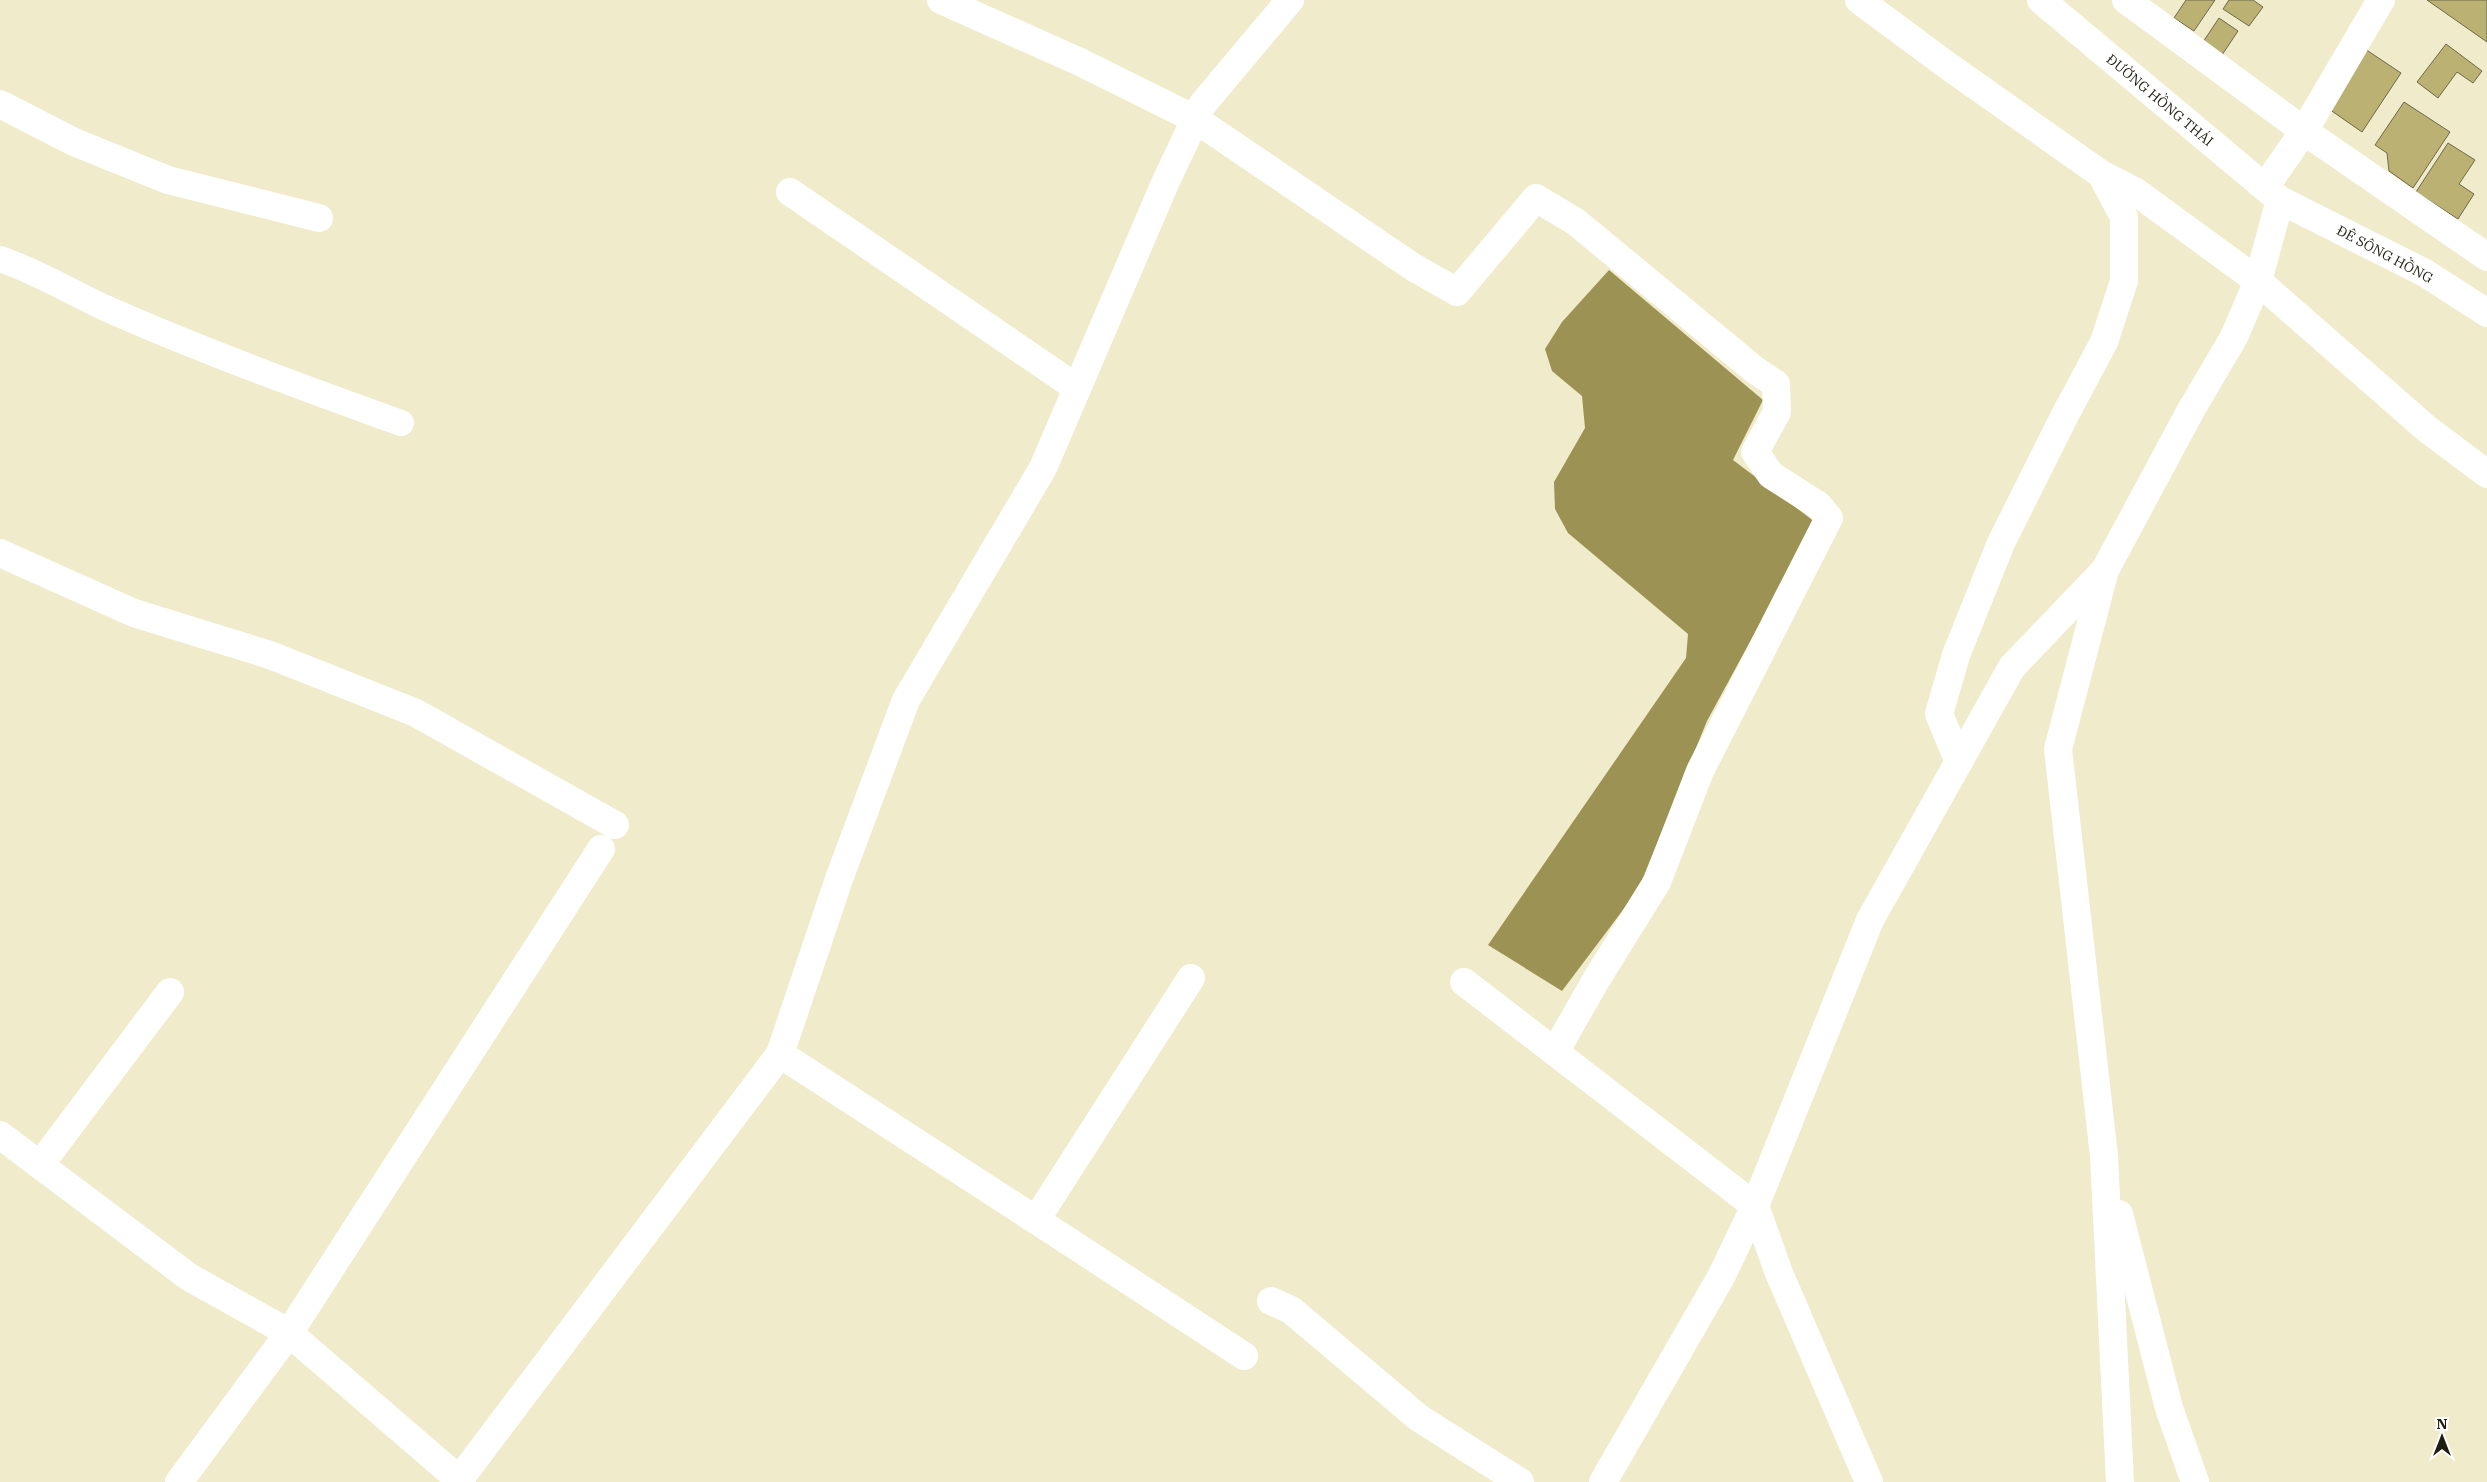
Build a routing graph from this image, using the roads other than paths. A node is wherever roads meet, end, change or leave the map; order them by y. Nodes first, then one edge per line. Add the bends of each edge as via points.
1 (941, 0) edge
2 (1290, 0) edge
3 (1859, 0) edge
4 (2041, 0) edge
5 (2126, 0) edge
6 (2381, 0) edge
7 (0, 104) edge
8 (1195, 119) junction
9 (2304, 131) junction
10 (2102, 174) junction
11 (790, 192) dead end
12 (2272, 193) junction
13 (318, 218) dead end
14 (2487, 257) edge
15 (0, 259) edge
16 (2258, 281) junction
17 (2487, 314) edge
18 (1077, 388) junction
19 (401, 423) dead end
20 (2487, 474) edge
21 (0, 553) edge
22 (2105, 570) junction
23 (1959, 762) junction
24 (615, 825) dead end
25 (601, 849) dead end
26 (1191, 978) dead end
27 (1464, 982) dead end
28 (170, 992) dead end
29 (1555, 1052) junction
30 (780, 1054) junction
31 (0, 1136) edge
32 (2104, 1156) junction
33 (40, 1165) junction
34 (1755, 1206) junction
35 (1036, 1220) junction
36 (1271, 1301) dead end
37 (289, 1333) junction
38 (1244, 1356) dead end
39 (461, 1481) edge
40 (179, 1482) edge
41 (1520, 1482) edge
42 (1603, 1482) edge
43 (1869, 1482) edge
44 (2120, 1482) edge
45 (2195, 1482) edge

1 - 8 street via 1080,62
2 - 8 street via 1202,105
3 - 10 street
4 - 12 street, ĐƯỜNG HỒNG THÁI
5 - 9 street
6 - 9 street
7 - 13 street via 74,142 168,180
8 - 18 street
8 - 29 street via 1413,267 1457,292 1536,198 1576,222 1776,384 1777,412 1756,452 1771,475 1818,505 1829,518 1700,771 1657,882
9 - 12 street
9 - 14 street
10 - 16 street via 2136,192
10 - 23 street via 2124,218 2124,281 2104,342 2064,414 2001,543 1956,655 1939,714
11 - 18 street
12 - 16 street
12 - 17 street, ĐÊ SÔNG HỒNG via 2425,272
15 - 19 lane via 19,265 103,307 277,378
16 - 20 street via 2427,429
16 - 22 street via 2234,337
18 - 30 street via 1043,468 906,700 839,879
21 - 24 street via 134,613 270,655 416,713
22 - 23 street via 2012,666
22 - 32 street via 2058,749
23 - 34 street via 1870,920
25 - 37 street
26 - 35 street
27 - 29 street
28 - 33 street
29 - 34 street
30 - 35 street
30 - 39 street
31 - 33 street
32 - 44 street
32 - 45 street via 2169,1408
33 - 37 street via 190,1277
34 - 42 street via 1721,1277
34 - 43 street via 1779,1273
35 - 38 street
36 - 41 street via 1291,1310 1419,1418
37 - 39 street
37 - 40 street

